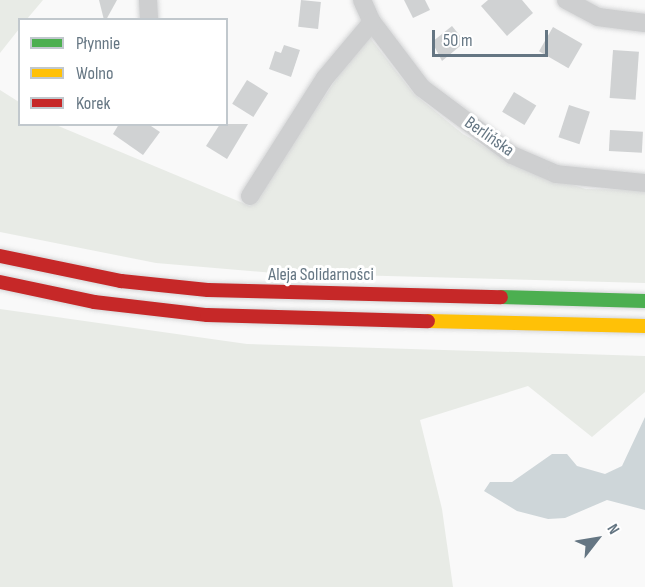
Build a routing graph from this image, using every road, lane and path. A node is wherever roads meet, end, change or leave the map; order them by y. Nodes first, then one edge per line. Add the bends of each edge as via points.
1 (148, 0) edge
2 (362, 0) edge
3 (566, 0) edge
4 (149, 18) edge
5 (372, 22) junction
6 (645, 22) edge
7 (645, 183) edge
8 (250, 196) dead end
9 (0, 256) edge
10 (0, 282) edge
11 (645, 301) edge
12 (645, 326) edge

1 - 4 street
2 - 5 street, Berlińska
3 - 6 street via 598,17
5 - 7 street, Berlińska via 422,88 512,154 556,174
5 - 8 street via 325,78
9 - 11 main road, Aleja Solidarności via 113,279 208,290
10 - 12 main road via 102,303 207,315

